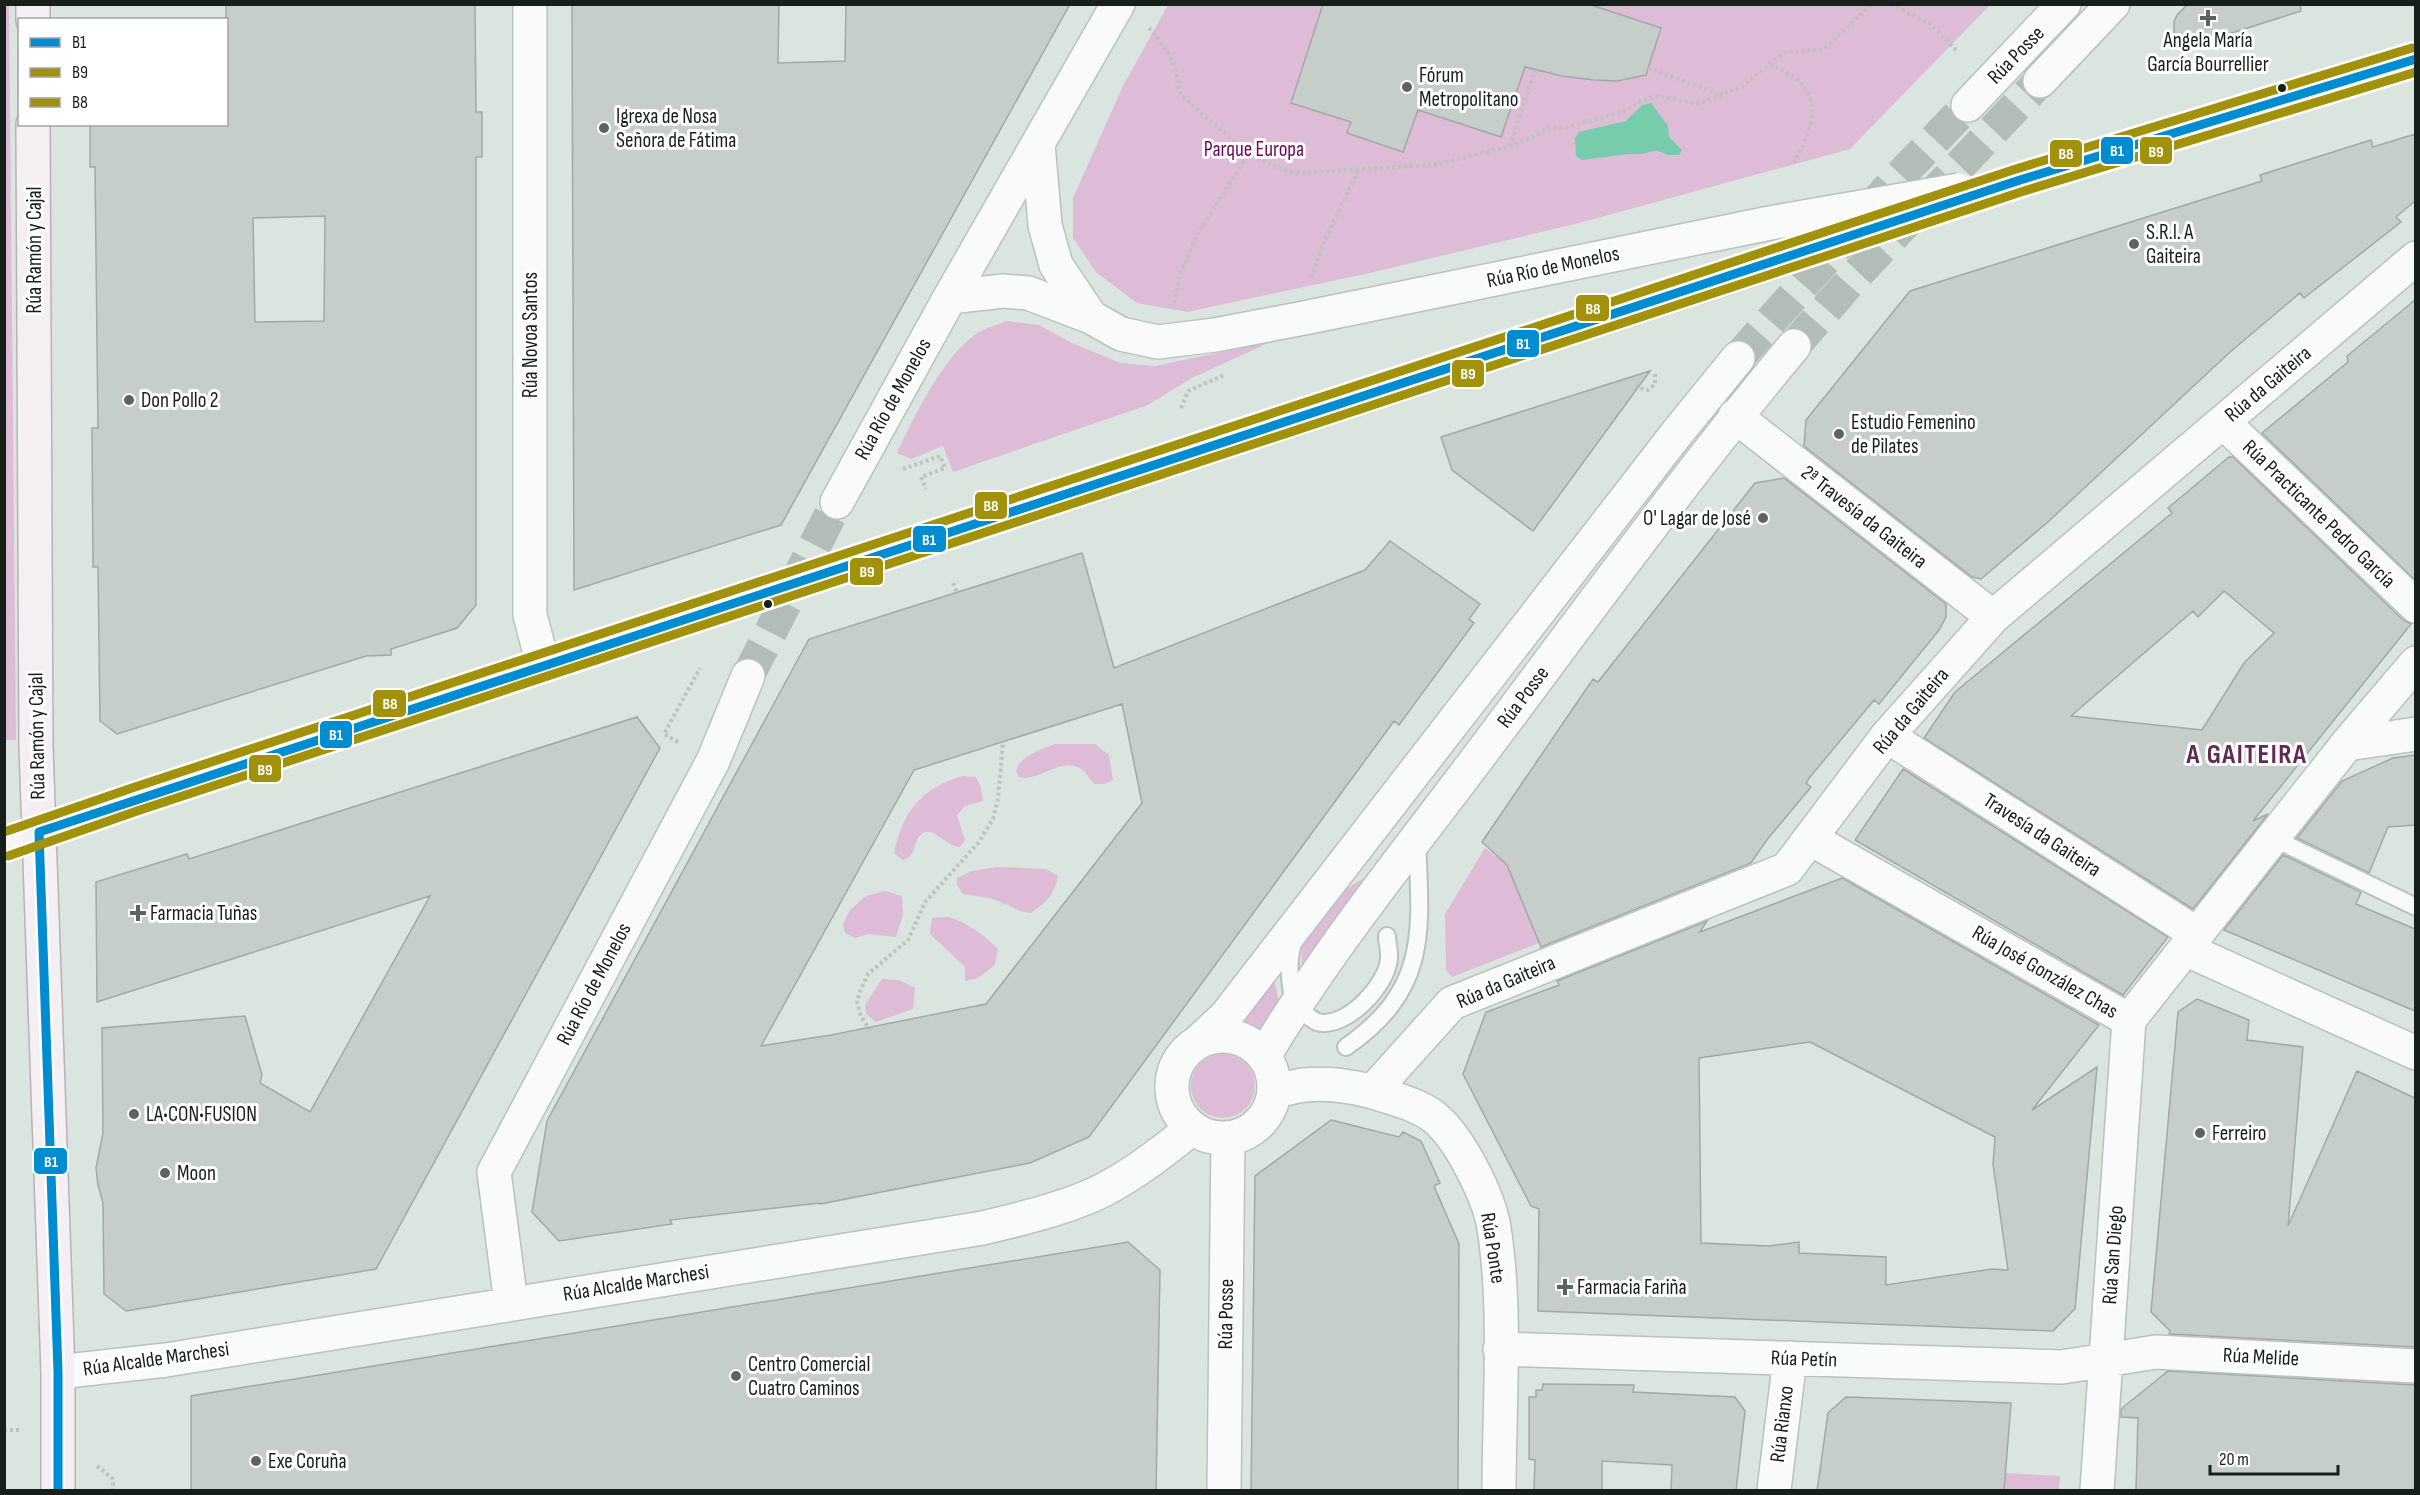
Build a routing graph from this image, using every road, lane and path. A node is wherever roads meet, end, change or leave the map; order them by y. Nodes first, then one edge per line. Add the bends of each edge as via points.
1 (530, 4) edge
2 (1118, 4) edge
3 (1872, 4) edge
4 (1891, 4) edge
5 (2064, 4) edge
6 (2113, 4) edge
7 (1148, 27) dead end
8 (1956, 50) dead end
9 (2415, 59) edge
10 (1770, 64) junction
11 (1648, 68) dead end
12 (1535, 70) dead end
13 (2040, 81) tunnel mouth
14 (1724, 95) junction
15 (1968, 105) tunnel mouth
16 (33, 126) edge
17 (1038, 144) junction
18 (1510, 146) junction
19 (1250, 152) junction
20 (1793, 165) dead end
21 (1359, 169) junction
22 (2020, 180) junction
23 (2415, 259) edge
24 (1308, 286) dead end
25 (950, 297) junction
26 (1173, 308) dead end
27 (1091, 317) junction
28 (1794, 346) tunnel mouth
29 (1738, 358) tunnel mouth
30 (1655, 374) dead end
31 (1637, 383) dead end
32 (1735, 416) junction
33 (2223, 422) junction
34 (903, 469) dead end
35 (926, 489) dead end
36 (837, 502) tunnel mouth
37 (953, 583) dead end
38 (957, 593) dead end
39 (2415, 606) edge
40 (1993, 617) junction
41 (2415, 663) edge
42 (543, 665) junction
43 (700, 668) dead end
44 (748, 676) tunnel mouth
45 (664, 734) dead end
46 (2415, 734) edge
47 (1887, 736) junction
48 (1003, 742) dead end
49 (2347, 744) junction
50 (39, 832) junction
51 (1810, 838) junction
52 (2273, 838) junction
53 (1417, 839) junction
54 (4, 845) edge
55 (2415, 907) edge
56 (1307, 910) junction
57 (1387, 936) dead end
58 (2191, 941) junction
59 (1294, 1005) junction
60 (2129, 1020) junction
61 (870, 1031) dead end
62 (1196, 1044) junction
63 (1346, 1047) dead end
64 (2415, 1053) edge
65 (1264, 1056) junction
66 (1373, 1091) junction
67 (1274, 1092) junction
68 (1192, 1128) junction
69 (1228, 1138) junction
70 (511, 1303) junction
71 (1500, 1349) junction
72 (1790, 1358) junction
73 (2107, 1358) junction
74 (2415, 1366) edge
75 (58, 1372) junction
76 (58, 1491) edge
77 (1224, 1491) edge
78 (1499, 1491) edge
79 (1774, 1491) edge
80 (2097, 1491) edge

1 - 42 street, Rúa Novoa Santos via 530,615
2 - 17 street, Rúa Río de Monelos
3 - 10 path via 1824,48 1785,52
4 - 8 path via 1930,24
5 - 15 street, Rúa Posse
6 - 13 street, Rúa Posse
7 - 19 path via 1166,49 1182,96
9 - 22 street
10 - 14 path
10 - 20 path via 1799,81 1814,113
11 - 14 path
12 - 18 path
14 - 18 path via 1698,104 1658,96 1623,112 1548,128
16 - 50 main road, Rúa Ramón y Cajal
17 - 25 street, Rúa Río de Monelos
17 - 27 street, Rúa Río de Monelos via 1045,225 1056,265
18 - 21 path via 1434,165
19 - 21 path via 1280,170 1297,173
19 - 26 path via 1198,233 1180,275
21 - 24 path
22 - 27 street, Rúa Río de Monelos, bridge via 1774,222 1215,335 1158,342 1121,334
22 - 42 street, bridge
23 - 33 street, Rúa da Gaiteira
25 - 27 street, Rúa Río de Monelos via 1003,291 1028,293
25 - 36 street, Rúa Río de Monelos
28 - 32 street, Rúa Posse
29 - 56 street, Rúa Posse
30 - 31 path via 1656,381 1648,390
32 - 40 street, 2ª Travesía da Gaiteira
32 - 53 street, Rúa Posse
33 - 39 street, Rúa Practicante Pedro García
33 - 40 street, Rúa da Gaiteira
34 - 35 path via 940,456 945,468 921,477
37 - 38 path
40 - 47 street, Rúa da Gaiteira
41 - 49 street, Rúa José González Chas
42 - 50 street
43 - 45 path
44 - 70 street, Rúa Río de Monelos via 713,760 494,1172
46 - 49 street
47 - 51 street, Rúa da Gaiteira
47 - 58 street, Travesía da Gaiteira
48 - 61 path via 993,819 962,864 925,902 908,940 868,974 860,991 857,1002
49 - 52 street, Rúa José González Chas
50 - 54 street
50 - 75 main road, Rúa Ramón y Cajal
51 - 60 street, Rúa José González Chas
51 - 66 street, Rúa da Gaiteira via 1787,869 1452,1003
52 - 55 lane
52 - 58 street, Rúa José González Chas
53 - 59 street, Rúa Posse
53 - 63 lane via 1418,946 1408,976 1392,1005 1371,1029
56 - 59 lane via 1291,948 1289,977
56 - 62 street, Rúa Posse via 1226,1016
57 - 59 lane via 1389,959 1384,974 1371,996 1342,1020 1317,1022
58 - 60 street, Rúa José González Chas
58 - 64 street, Travesía da Gaiteira
59 - 65 street, Rúa Posse
60 - 73 street, Rúa San Diego
62 - 65 street via 1224,1036 1240,1039
62 - 68 street via 1185,1053 1172,1078 1175,1106
65 - 67 street
66 - 67 street, Rúa Ponte via 1304,1085
66 - 71 street, Rúa Ponte via 1416,1106 1434,1117 1449,1131 1477,1177 1494,1226
67 - 69 street via 1259,1123 1242,1135
68 - 69 street via 1215,1138
68 - 70 street, Rúa Alcalde Marchesi via 1145,1164 1094,1194 1038,1214 983,1228
69 - 77 street, Rúa Posse
70 - 75 street, Rúa Alcalde Marchesi via 166,1360
71 - 72 street, Rúa Petín
71 - 78 street, Rúa Ponte
72 - 73 street, Rúa Petín via 2062,1367
72 - 79 street, Rúa Rianxo
73 - 74 street, Rúa Melide via 2156,1352
73 - 80 street, Rúa San Diego
75 - 76 main road, Rúa Ramón y Cajal

